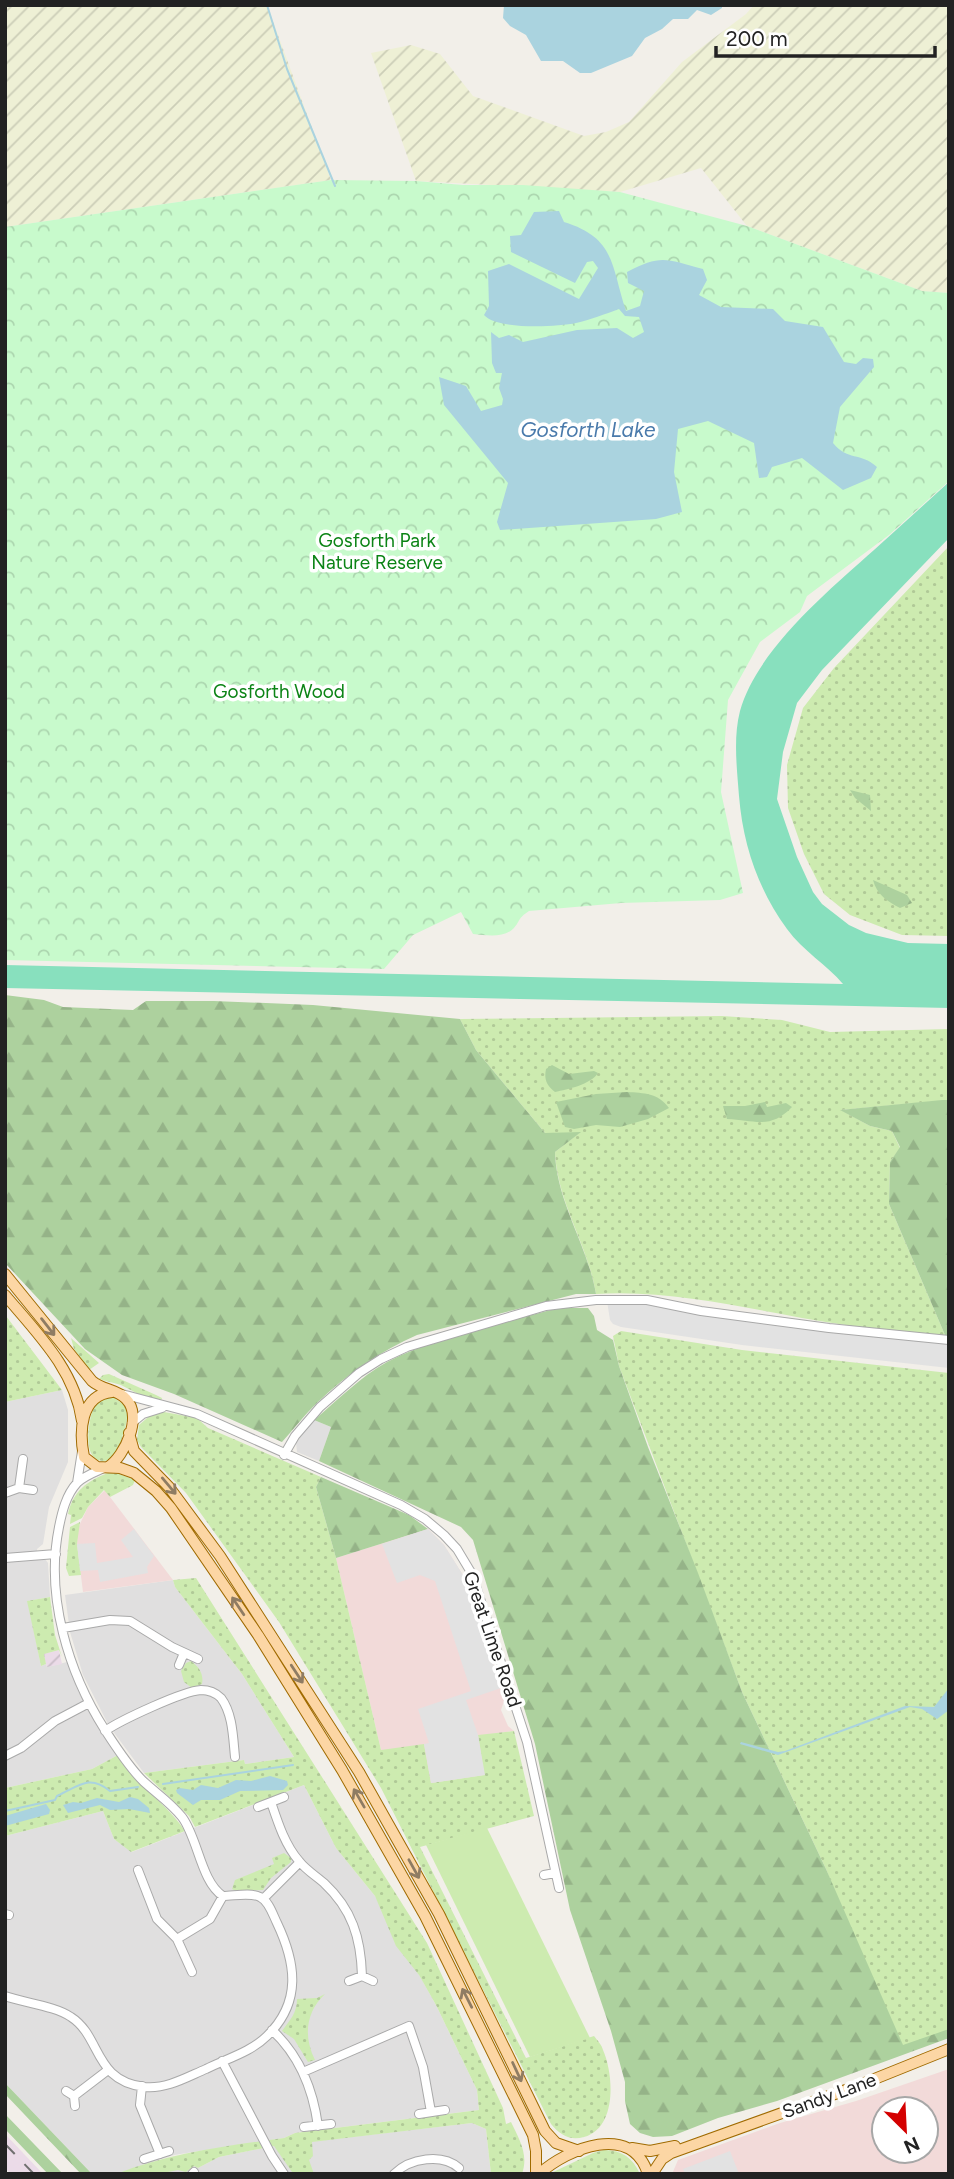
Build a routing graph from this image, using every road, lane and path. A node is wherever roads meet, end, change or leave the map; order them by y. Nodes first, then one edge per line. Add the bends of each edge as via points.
1 (5, 1274) edge
2 (5, 1295) edge
3 (949, 1340) edge
4 (116, 1393) junction
5 (165, 1407) junction
6 (82, 1424) junction
7 (131, 1428) junction
8 (82, 1446) junction
9 (285, 1455) junction
10 (23, 1459) dead end
11 (106, 1468) junction
12 (77, 1483) junction
13 (19, 1488) junction
14 (33, 1490) dead end
15 (5, 1493) edge
16 (56, 1554) junction
17 (5, 1558) edge
18 (63, 1628) junction
19 (184, 1653) junction
20 (198, 1659) dead end
21 (178, 1665) dead end
22 (89, 1703) junction
23 (230, 1720) junction
24 (218, 1723) dead end
25 (105, 1731) junction
26 (5, 1756) edge
27 (235, 1757) dead end
28 (284, 1797) dead end
29 (271, 1802) junction
30 (258, 1807) dead end
31 (300, 1862) junction
32 (138, 1870) dead end
33 (555, 1873) junction
34 (153, 1875) dead end
35 (544, 1875) dead end
36 (142, 1880) junction
37 (559, 1888) dead end
38 (223, 1896) junction
39 (264, 1898) junction
40 (177, 1939) junction
41 (192, 1972) dead end
42 (362, 1976) junction
43 (349, 1981) dead end
44 (373, 1981) dead end
45 (5, 1996) edge
46 (272, 2030) junction
47 (949, 2049) edge
48 (222, 2061) junction
49 (108, 2070) junction
50 (303, 2072) junction
51 (142, 2087) junction
52 (66, 2091) dead end
53 (446, 2110) dead end
54 (431, 2112) junction
55 (419, 2114) dead end
56 (331, 2124) dead end
57 (317, 2126) junction
58 (304, 2127) dead end
59 (708, 2138) junction
60 (630, 2148) junction
61 (579, 2151) junction
62 (144, 2159) dead end
63 (456, 2163) dead end
64 (284, 2174) edge
65 (394, 2174) edge
66 (537, 2174) edge
67 (650, 2174) edge

1 -> 4 main road via 92,1381
2 - 6 main road via 65,1371
3 - 9 street via 829,1328 647,1300 546,1306 381,1359 320,1406
4 - 5 street, Great Lime Road
4 - 6 main road via 99,1395 91,1402
4 - 7 main road via 131,1405
5 - 7 street via 148,1412
5 - 9 street, Great Lime Road via 197,1414
6 - 8 main road
7 - 11 main road via 121,1454
7 -> 61 main road via 132,1447 169,1486 220,1556 359,1772 439,1914 545,2130 556,2143
8 - 11 main road via 88,1462
8 - 12 street
9 - 33 street, Great Lime Road via 412,1511 436,1527 462,1556 521,1723
10 - 13 street
11 - 12 street
66 -> 11 main road via 533,2135 493,2052 425,1916 336,1759 258,1635 163,1499 134,1473
12 - 16 street via 61,1516
13 - 14 street
13 - 15 street
16 - 17 street
16 - 18 street
18 - 19 street via 130,1621
18 - 22 street
19 - 20 street
19 - 21 street
22 - 25 street
22 - 26 street
23 - 24 street
23 - 25 street via 222,1699 200,1690
23 - 27 street
25 - 38 street via 135,1773 183,1818 211,1882
28 - 29 street
29 - 30 street
29 - 31 street
31 - 39 street
31 - 42 street via 351,1916
32 - 36 street
33 - 35 street
33 - 37 street, Great Lime Road
34 - 36 street
36 - 40 street via 157,1919
38 - 39 street
38 - 40 street via 210,1919
39 - 46 street via 287,1946 293,1979 286,2009
40 - 41 street
42 - 43 street
42 - 44 street
45 - 49 street via 71,2016
46 - 48 street via 259,2043
46 - 50 street via 287,2044
47 - 59 main road, Sandy Lane
48 - 51 street via 166,2085
48 - 64 street
49 - 51 street
49 - 52 street via 74,2101
50 - 54 street via 409,2026
50 - 57 street
51 - 62 street via 140,2105 165,2153
53 - 54 street
54 - 55 street
56 - 57 street
57 - 58 street
59 - 60 main road, Sandy Lane via 659,2151
59 - 67 main road, Sandy Lane via 666,2156
60 - 61 main road, Sandy Lane via 610,2143
60 - 67 main road
61 - 66 main road, Sandy Lane
63 - 65 street via 440,2159 406,2164

